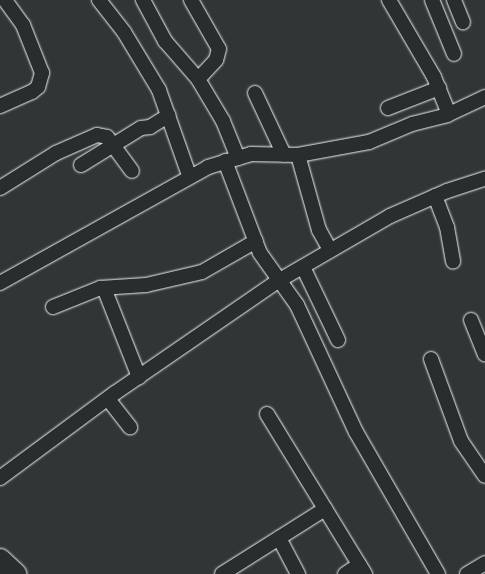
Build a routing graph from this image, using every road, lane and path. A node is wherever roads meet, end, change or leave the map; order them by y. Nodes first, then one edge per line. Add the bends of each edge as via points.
1 (5, 0) edge
2 (143, 0) edge
3 (191, 0) edge
4 (388, 0) edge
5 (432, 0) edge
6 (454, 0) edge
7 (103, 1) edge
8 (463, 22) dead end
9 (454, 54) dead end
10 (198, 79) junction
11 (439, 88) junction
12 (255, 93) dead end
13 (485, 97) edge
14 (0, 106) edge
15 (388, 108) dead end
16 (449, 114) junction
17 (169, 115) junction
18 (112, 144) junction
19 (291, 155) junction
20 (232, 160) junction
21 (81, 165) dead end
22 (132, 171) dead end
23 (189, 175) junction
24 (485, 179) edge
25 (1, 183) edge
26 (435, 196) junction
27 (256, 241) junction
28 (330, 250) junction
29 (453, 261) dead end
30 (303, 267) junction
31 (278, 281) junction
32 (0, 283) edge
33 (104, 288) junction
34 (53, 306) dead end
35 (471, 320) dead end
36 (338, 340) dead end
37 (485, 354) edge
38 (431, 359) dead end
39 (139, 377) junction
40 (108, 398) junction
41 (267, 414) dead end
42 (130, 427) dead end
43 (485, 476) edge
44 (0, 478) edge
45 (325, 509) junction
46 (279, 538) junction
47 (0, 560) edge
48 (485, 563) edge
49 (362, 569) edge
50 (15, 574) edge
51 (222, 574) edge
52 (298, 574) edge
53 (344, 574) edge
54 (438, 574) edge
55 (467, 574) edge

1 - 14 street via 23,24 42,73 41,81 32,92
2 - 10 street via 165,42
3 - 10 street via 219,50 216,60
4 - 11 street
5 - 9 street
6 - 8 street
7 - 17 street via 159,90
10 - 20 street via 223,121
11 - 15 street
11 - 16 street
12 - 19 street
13 - 16 street
16 - 19 street via 412,124 369,142
17 - 18 street
17 - 23 street
18 - 21 street
18 - 22 street
18 - 25 street via 102,134 90,137
19 - 20 street via 251,154
19 - 28 street via 319,230
20 - 23 street
20 - 27 street
23 - 32 street
24 - 26 street
26 - 28 street via 390,216
26 - 29 street
27 - 31 street
27 - 33 street via 194,275 146,285
28 - 30 street
30 - 31 street
30 - 36 street
31 - 39 street
31 - 54 street via 297,305 356,432
33 - 34 street
33 - 39 street
35 - 37 street
38 - 43 street via 461,442
39 - 40 street
40 - 42 street
40 - 44 street
41 - 45 street
45 - 46 street
45 - 49 street
46 - 51 street
46 - 52 street
47 - 50 highway
48 - 55 street
49 - 53 street

